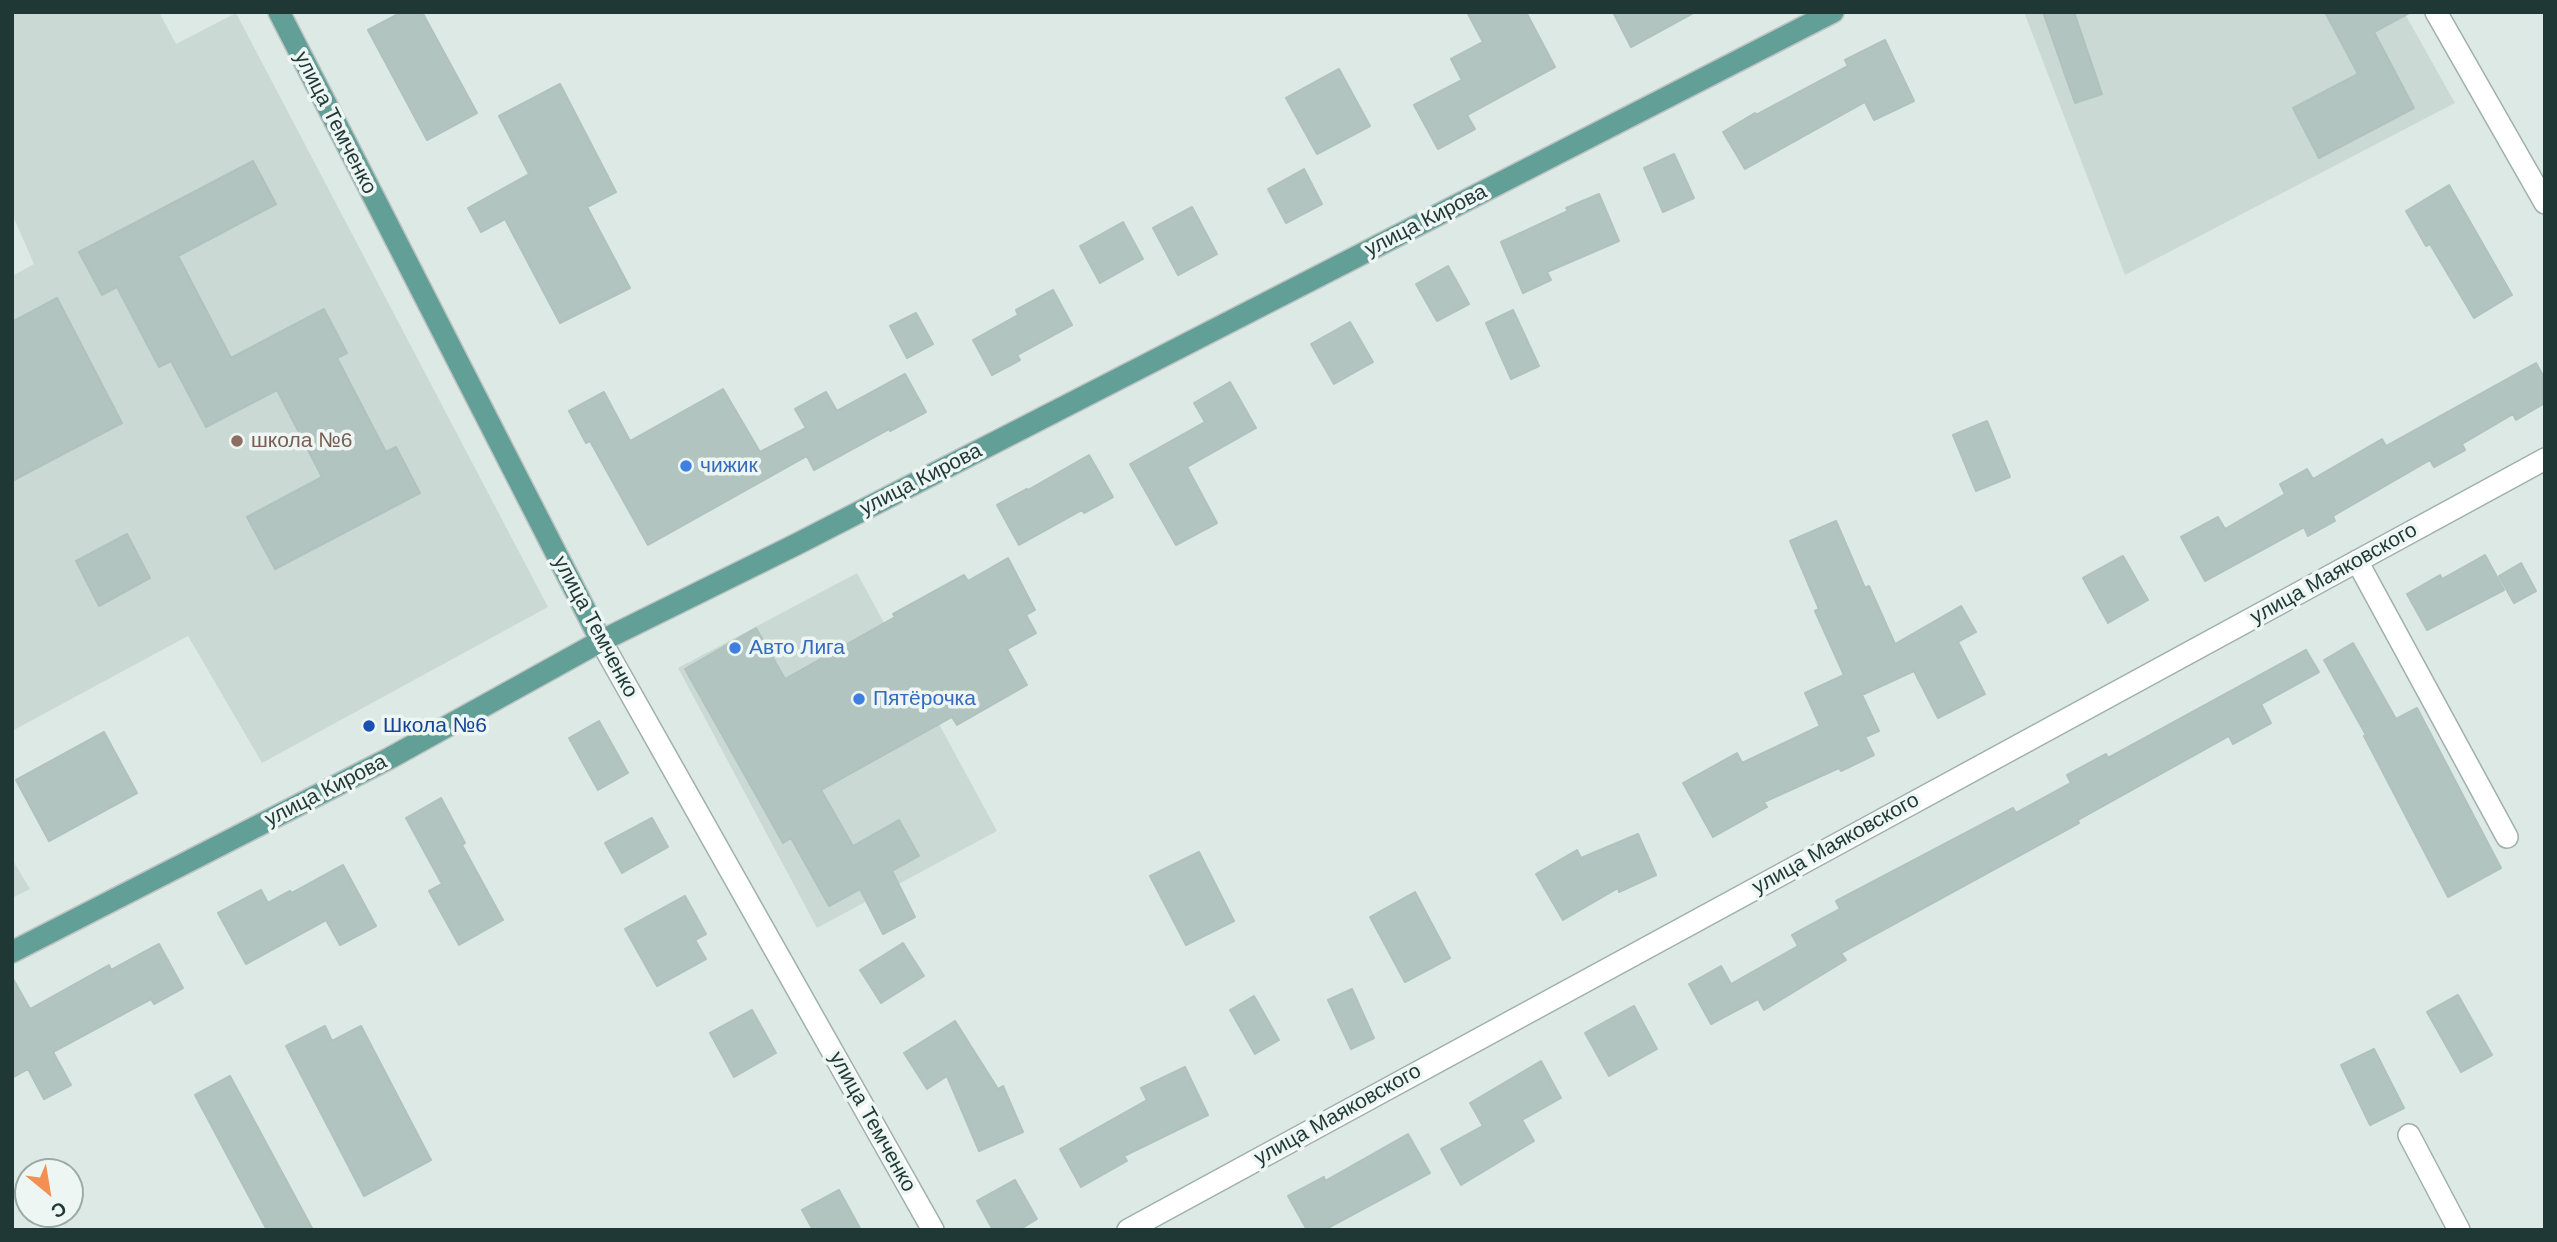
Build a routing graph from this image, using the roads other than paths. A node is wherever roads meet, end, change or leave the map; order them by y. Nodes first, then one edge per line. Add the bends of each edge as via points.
1 (279, 12) edge
2 (1833, 12) edge
3 (2436, 12) edge
4 (2545, 202) edge
5 (2545, 459) edge
6 (2357, 561) junction
7 (601, 641) junction
8 (2507, 837) dead end
9 (12, 952) edge
10 (2409, 1135) dead end
11 (933, 1230) edge
12 (1128, 1230) edge
13 (2459, 1230) edge

1 - 7 main road, улица Темченко
2 - 7 main road, улица Кирова
3 - 4 street
5 - 6 street, улица Маяковского
6 - 8 street
6 - 12 street, улица Маяковского
7 - 9 main road, улица Кирова via 390,758
7 - 11 street, улица Темченко
10 - 13 street

